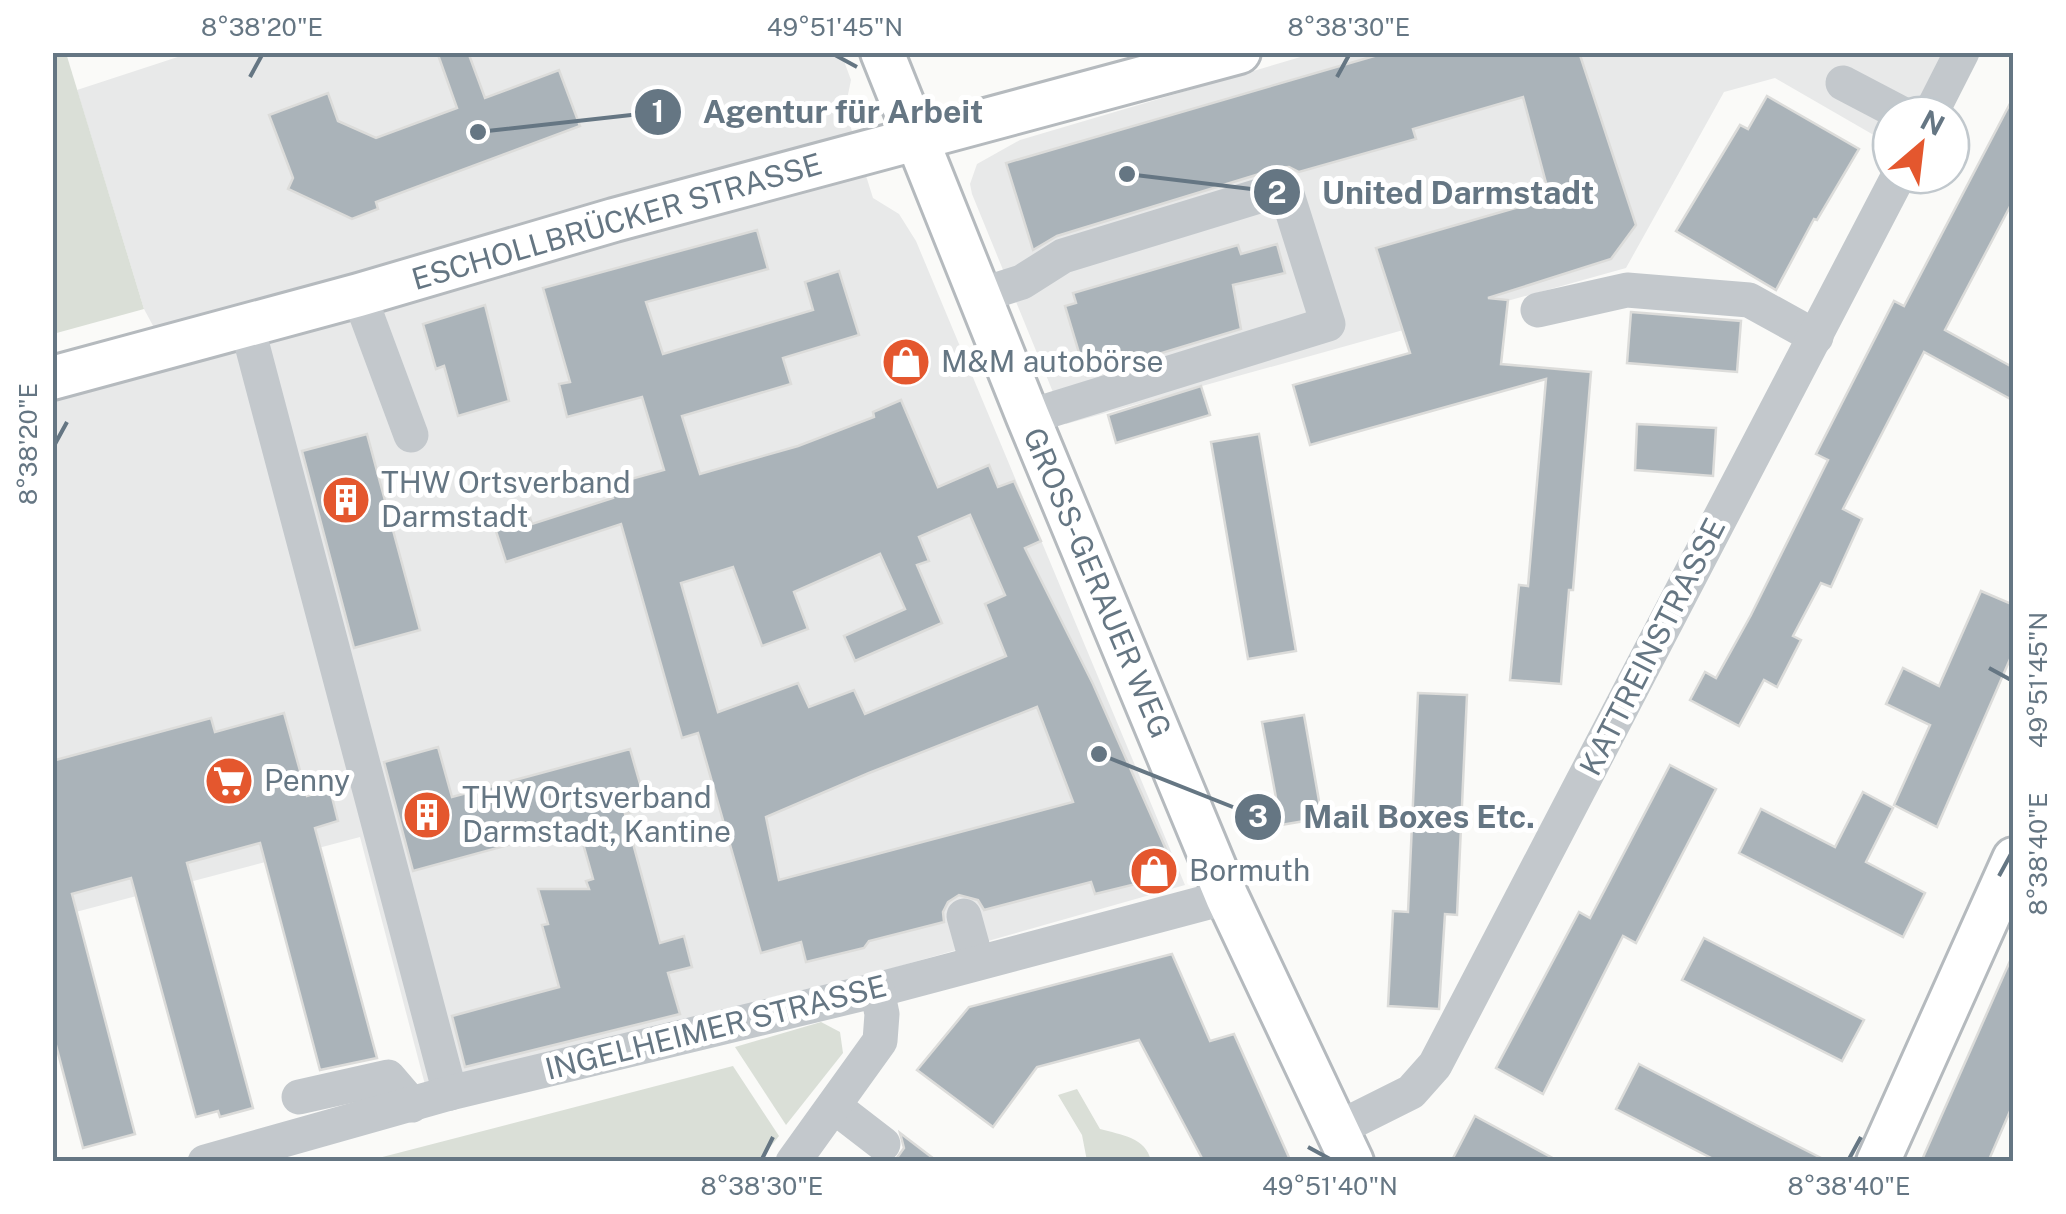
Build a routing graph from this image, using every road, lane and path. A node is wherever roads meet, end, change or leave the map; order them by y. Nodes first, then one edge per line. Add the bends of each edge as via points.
1 (882, 52) edge
2 (1239, 52) edge
3 (1962, 52) edge
4 (1177, 61) edge
5 (1844, 83) dead end
6 (1940, 95) edge
7 (1871, 97) edge
8 (916, 140) junction
9 (1889, 195) edge
10 (359, 295) junction
11 (981, 295) junction
12 (1538, 310) dead end
13 (247, 326) junction
14 (1816, 336) junction
15 (52, 378) edge
16 (1028, 416) junction
17 (411, 435) dead end
18 (2014, 859) edge
19 (1227, 896) junction
20 (964, 916) dead end
21 (977, 963) junction
22 (877, 990) junction
23 (450, 1094) junction
24 (299, 1097) dead end
25 (412, 1105) junction
26 (835, 1107) junction
27 (883, 1144) dead end
28 (1344, 1145) edge
29 (205, 1162) edge
30 (794, 1162) edge
31 (1878, 1162) edge

1 - 8 main road, GROSS-GERAUER WEG
2 - 4 main road, ESCHOLLBRÜCKER STRASSE
3 - 6 street
4 - 8 main road, ESCHOLLBRÜCKER STRASSE
5 - 7 street
8 - 10 main road, ESCHOLLBRÜCKER STRASSE
8 - 11 main road, GROSS-GERAUER WEG
9 - 14 street, KATTREINSTRASSE
10 - 13 main road, ESCHOLLBRÜCKER STRASSE
10 - 17 street
11 - 16 main road, GROSS-GERAUER WEG
11 - 16 street via 1022,282 1064,256 1285,188 1328,324
12 - 14 street via 1628,290 1749,300
13 - 15 main road, ESCHOLLBRÜCKER STRASSE
13 - 23 street
14 - 28 street, KATTREINSTRASSE via 1435,1065 1412,1092
16 - 19 main road, GROSS-GERAUER WEG
18 - 31 main road
19 - 21 street, INGELHEIMER STRASSE
19 - 28 main road, GROSS-GERAUER WEG
20 - 21 street
21 - 22 street, INGELHEIMER STRASSE
22 - 23 street, INGELHEIMER STRASSE via 725,1012
22 - 26 street via 880,1041
23 - 25 street, INGELHEIMER STRASSE
24 - 25 street via 388,1078
25 - 29 street, INGELHEIMER STRASSE
26 - 27 street
26 - 30 street

